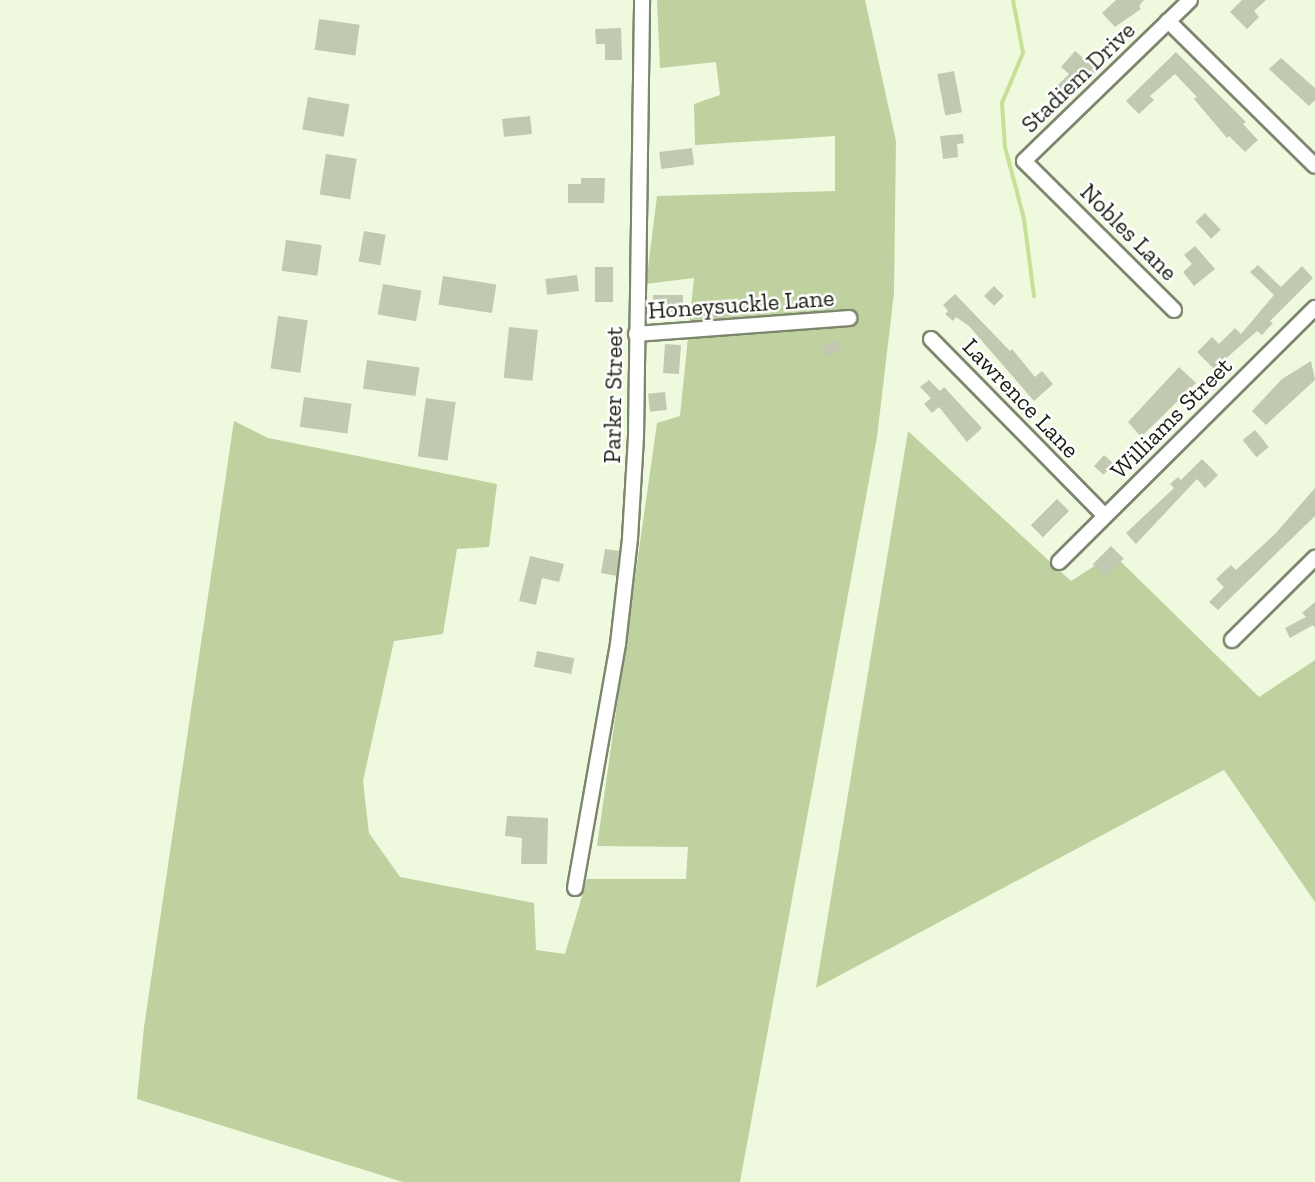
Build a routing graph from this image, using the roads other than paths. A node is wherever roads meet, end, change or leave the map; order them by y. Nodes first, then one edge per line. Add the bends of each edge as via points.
1 (642, 0) edge
2 (1190, 0) edge
3 (1168, 21) junction
4 (1315, 166) edge
5 (1051, 187) joint
6 (1315, 308) edge
7 (1174, 310) dead end
8 (849, 318) dead end
9 (636, 334) junction
10 (931, 339) dead end
11 (1104, 515) junction
12 (1315, 558) edge
13 (1059, 562) dead end
14 (1233, 640) dead end
15 (575, 888) dead end

1 - 9 street, Parker Street
2 - 3 street, Stadiem Drive
3 - 4 street
3 - 5 street, Stadiem Drive via 1024,161
5 - 7 street, Nobles Lane
6 - 11 street, Williams Street
8 - 9 street, Honeysuckle Lane
9 - 15 street, Parker Street via 636,437 624,602
10 - 11 street, Lawrence Lane
11 - 13 street, Williams Street
12 - 14 street

